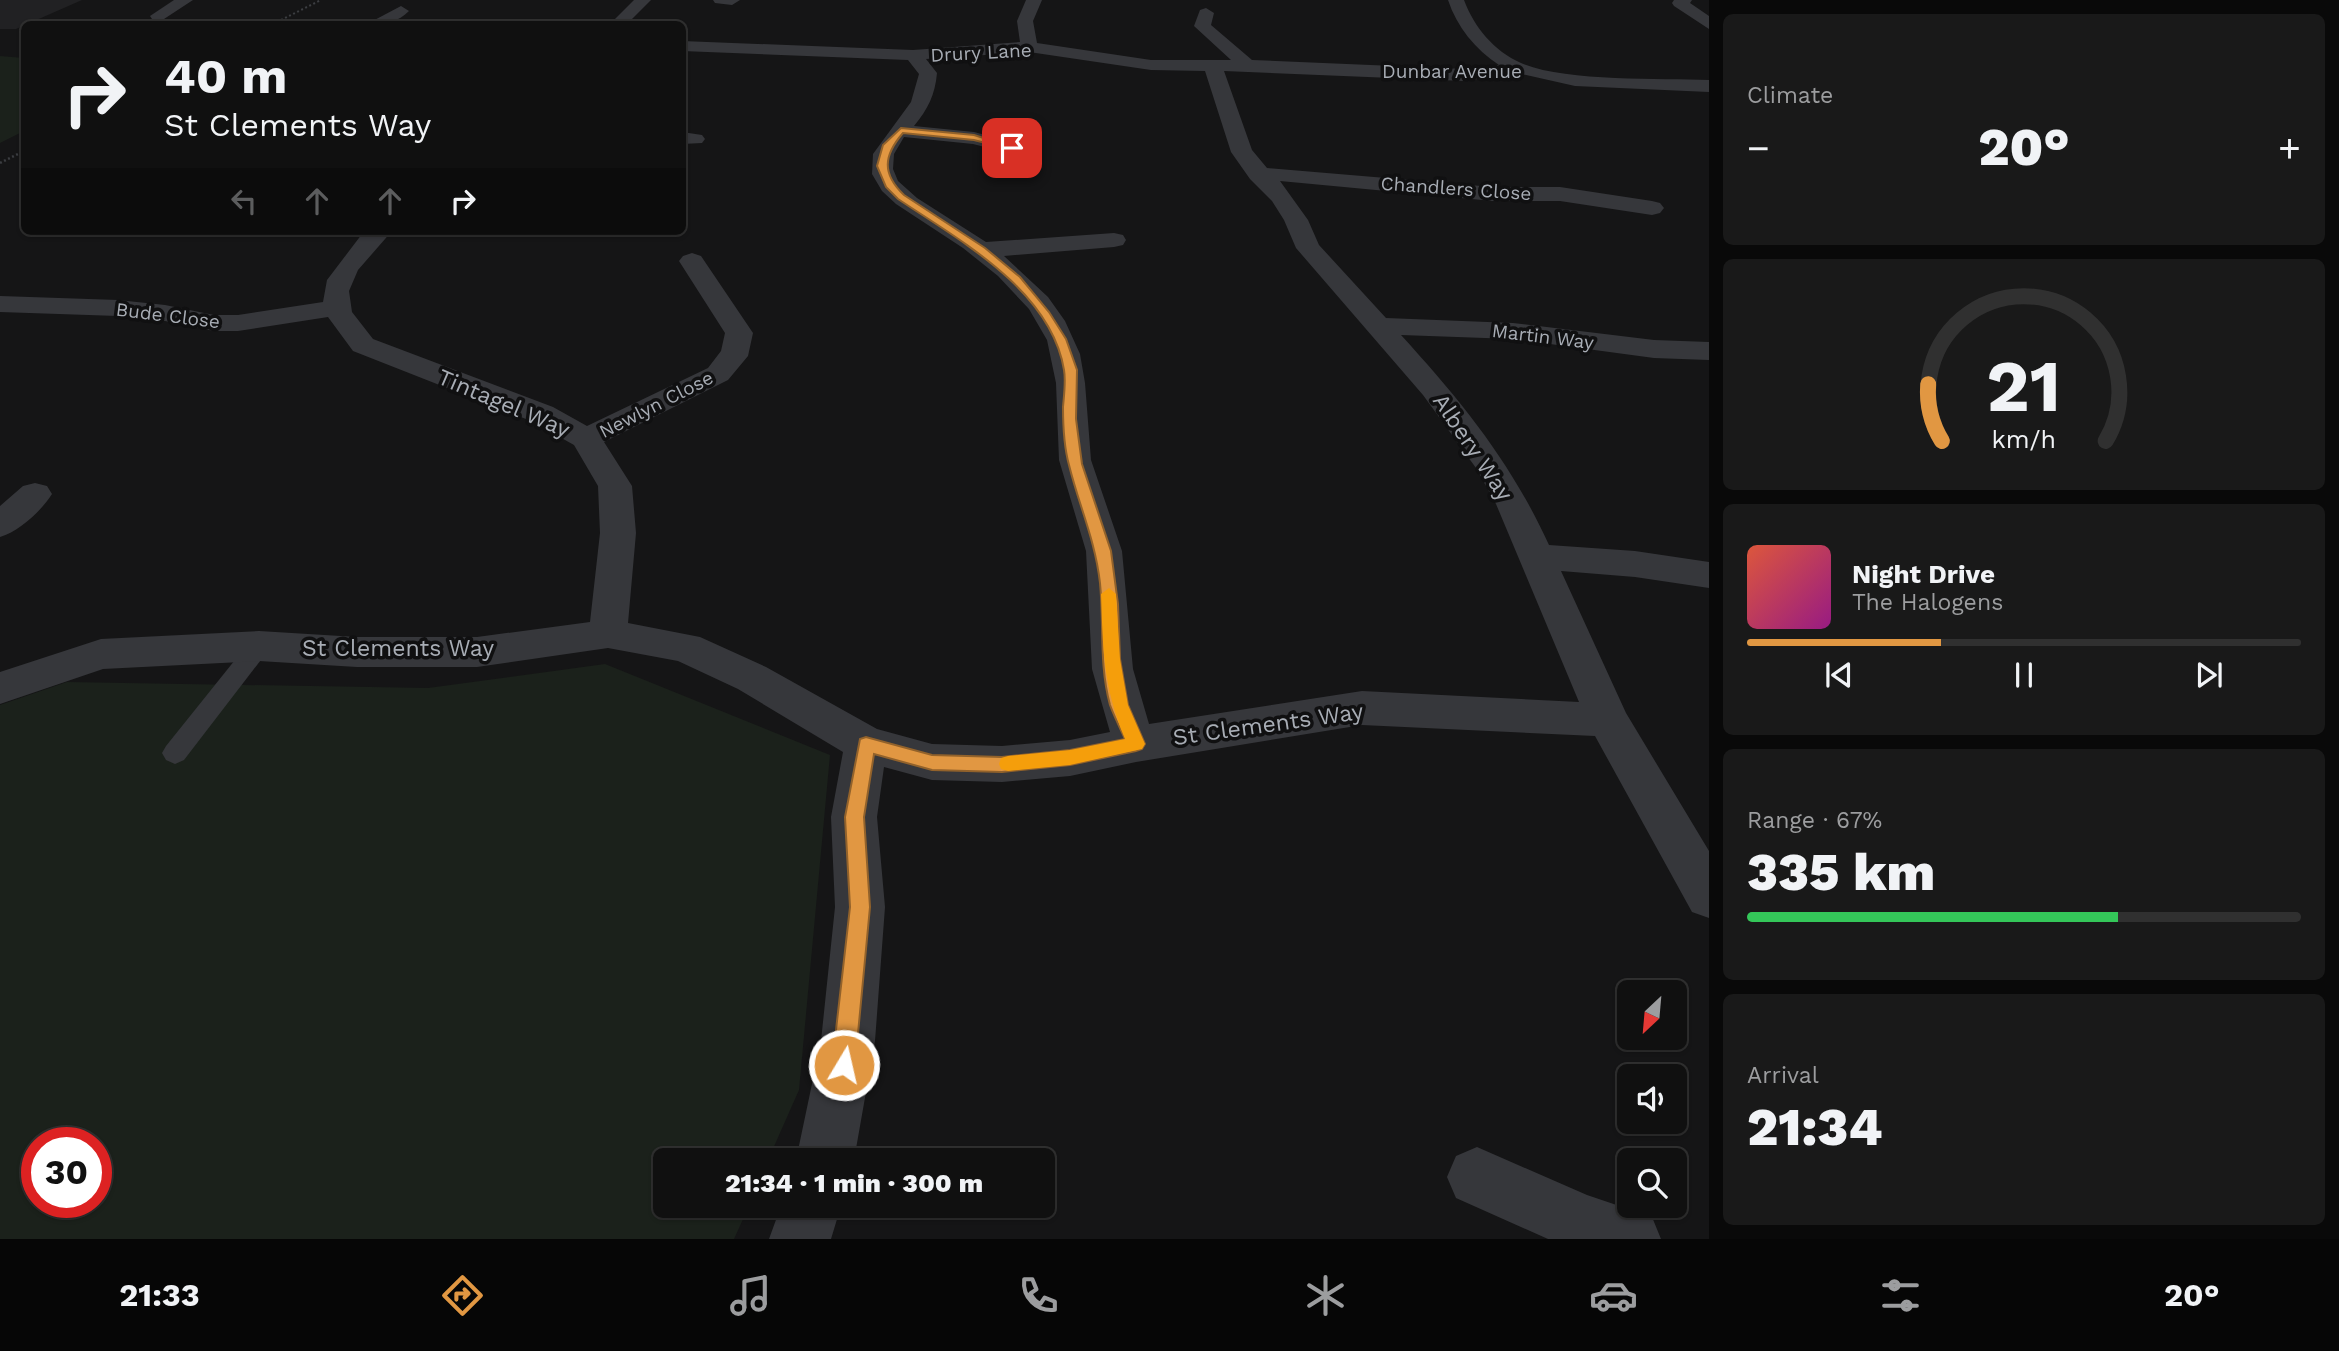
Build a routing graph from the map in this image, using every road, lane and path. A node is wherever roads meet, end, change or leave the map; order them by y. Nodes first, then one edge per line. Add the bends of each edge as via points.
1 (185, 0) edge
2 (321, 0) edge
3 (643, 0) edge
4 (721, 0) edge
5 (1034, 0) edge
6 (1456, 0) edge
7 (1684, 0) edge
8 (732, 1) edge
9 (401, 11) dead end
10 (1206, 13) dead end
11 (158, 16) dead end
12 (279, 21) edge
13 (381, 21) edge
14 (621, 21) edge
15 (1709, 24) edge
16 (893, 33) dead end
17 (686, 46) edge
18 (1029, 47) junction
19 (906, 55) junction
20 (1248, 66) junction
21 (1213, 67) junction
22 (1517, 68) junction
23 (1321, 69) joint
24 (1709, 86) edge
25 (901, 131) junction
26 (1012, 148) dead end
27 (21, 152) edge
28 (0, 163) edge
29 (1258, 174) junction
30 (1652, 208) dead end
31 (376, 235) edge
32 (1114, 240) dead end
33 (981, 250) junction
34 (692, 261) dead end
35 (0, 304) edge
36 (335, 308) junction
37 (1377, 326) junction
38 (1709, 351) edge
39 (586, 439) junction
40 (35, 494) dead end
41 (0, 525) edge
42 (1535, 556) junction
43 (1709, 575) edge
44 (608, 634) junction
45 (259, 646) junction
46 (0, 688) edge
47 (1608, 720) junction
48 (866, 744) junction
49 (1136, 744) junction
50 (175, 753) dead end
51 (1709, 896) edge
52 (827, 1148) edge
53 (1477, 1177) dead end
54 (807, 1218) edge
55 (800, 1239) edge
56 (1630, 1239) edge

1 - 11 street
2 - 12 path
3 - 14 street
4 - 8 street
5 - 18 street via 1026,21
6 - 22 street via 1461,18 1496,57
7 - 15 street via 1680,3
9 - 13 street
10 - 20 street via 1202,26
16 - 19 street
17 - 19 street, Drury Lane
18 - 19 street, Drury Lane
18 - 21 street, Drury Lane via 1151,65
19 - 25 street via 928,73 928,85 920,107
20 - 21 street, Drury Lane
20 - 23 street, Drury Lane
21 - 29 street, Albery Way via 1241,152
22 - 23 street, Dunbar Avenue via 1465,75
22 - 24 street, Dunbar Avenue via 1575,80
25 - 26 street via 974,138
25 - 33 street via 883,156 891,187
27 - 28 path
29 - 30 street, Chandlers Close via 1493,194 1560,194
29 - 37 street, Albery Way via 1281,197 1308,248
31 - 36 street via 345,268 336,287
32 - 33 street
33 - 49 street via 1017,280 1045,314 1060,339 1070,370 1075,464 1104,551 1111,659 1119,705
34 - 39 street, Newlyn Close via 739,333 732,360 718,373
35 - 36 street, Bude Close via 118,308 238,323
36 - 39 street, Tintagel Way via 363,345 542,414
37 - 38 street, Martin Way via 1513,331 1654,349
37 - 42 street, Albery Way via 1434,389 1491,465
39 - 44 street, Tintagel Way via 615,486 618,533
40 - 41 street
42 - 43 street
42 - 47 street, Albery Way
44 - 45 street, St Clements Way via 477,652
44 - 48 street, St Clements Way via 686,647 752,678
45 - 46 street, St Clements Way via 102,654
45 - 50 lane
47 - 49 street, St Clements Way via 1362,708
47 - 51 street, Albery Way
48 - 49 street, St Clements Way via 932,762 1002,764 1070,758
48 - 52 street via 854,817 860,907 848,1041
53 - 56 street
54 - 55 street

